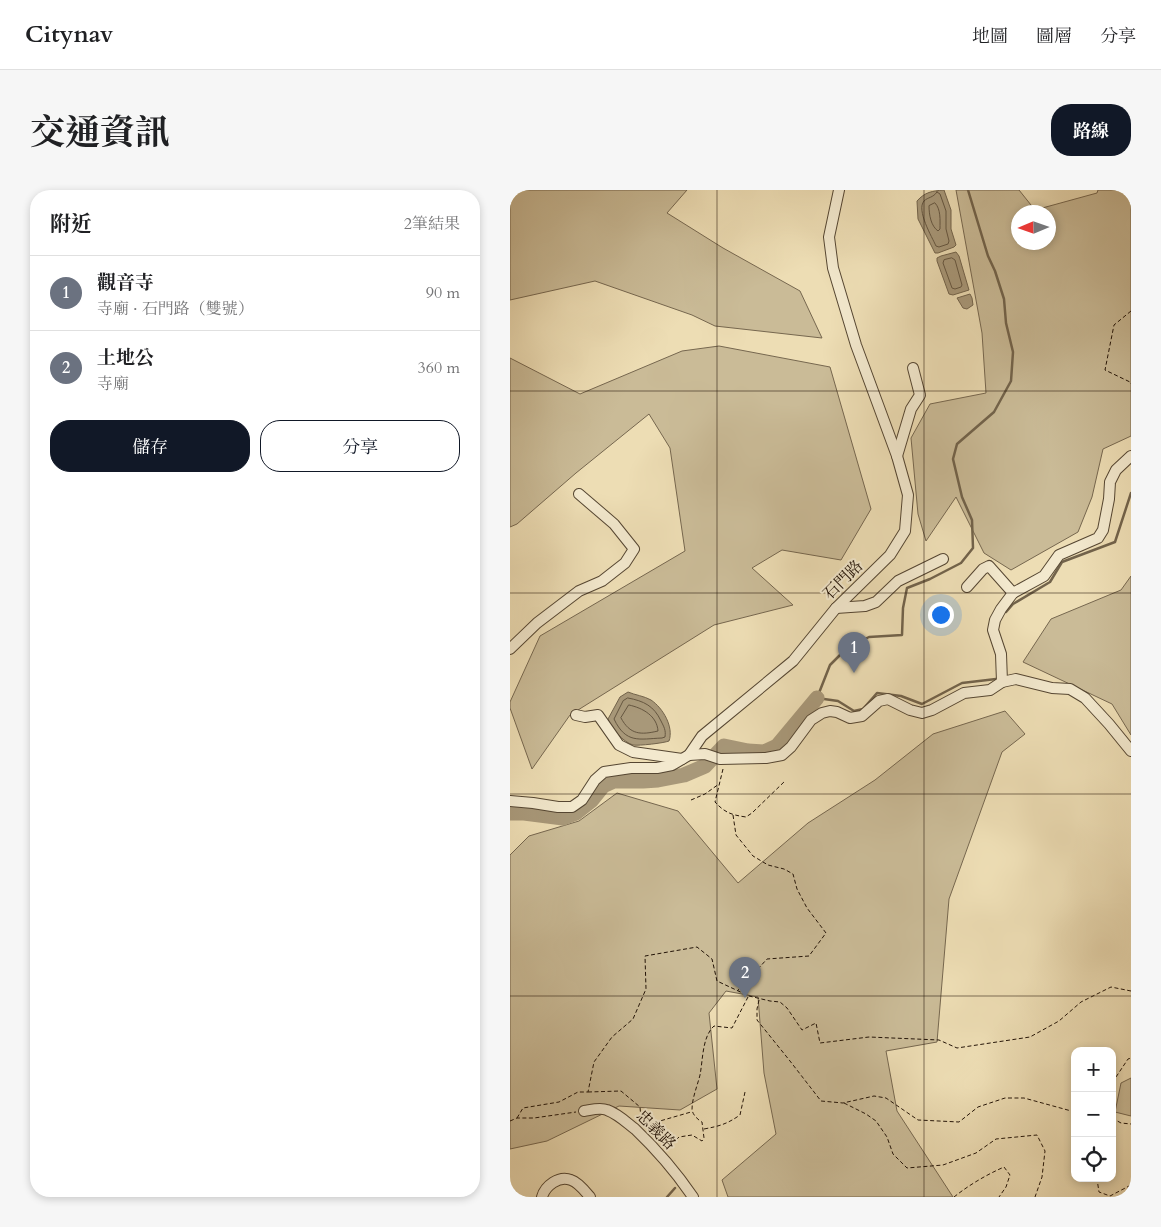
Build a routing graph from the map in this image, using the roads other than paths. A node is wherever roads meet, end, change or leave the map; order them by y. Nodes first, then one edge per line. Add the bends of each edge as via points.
1 (839, 190) edge
2 (913, 368) dead end
3 (897, 456) junction
4 (1131, 456) edge
5 (579, 494) dead end
6 (944, 559) dead end
7 (966, 587) dead end
8 (1013, 592) junction
9 (836, 608) junction
10 (510, 649) edge
11 (1002, 682) junction
12 (576, 715) dead end
13 (1131, 751) edge
14 (685, 757) junction
15 (510, 801) edge
16 (584, 1111) road end
17 (542, 1197) edge
18 (590, 1197) edge
19 (693, 1197) edge

1 - 3 street, 石門路 via 829,237 833,268 856,345
2 - 3 street via 920,395 911,409
3 - 9 street, 石門路 via 908,495 905,531 890,554
4 - 8 street via 1116,470 1110,482 1103,530 1098,538 1058,555 1044,576
5 - 10 street via 614,524 634,549 625,563 536,623
6 - 9 street via 898,581 876,602
7 - 8 street via 983,568 990,566
8 - 11 street via 995,620 993,630 1001,654
9 - 14 street, 石門路 via 793,661 702,736
11 - 13 street via 1016,678 1052,688 1070,689 1085,698
11 - 14 street via 990,690 964,693 922,713 888,699 879,701 862,716 850,718 837,712 822,713 811,720 782,755 720,759 705,754
12 - 14 street via 598,715 619,745 634,752
14 - 15 street via 672,765 657,768 604,772 582,800 572,807
16 - 19 street, 忠義路 via 605,1109 621,1117 661,1155
17 - 18 street via 550,1185 560,1179 572,1180

